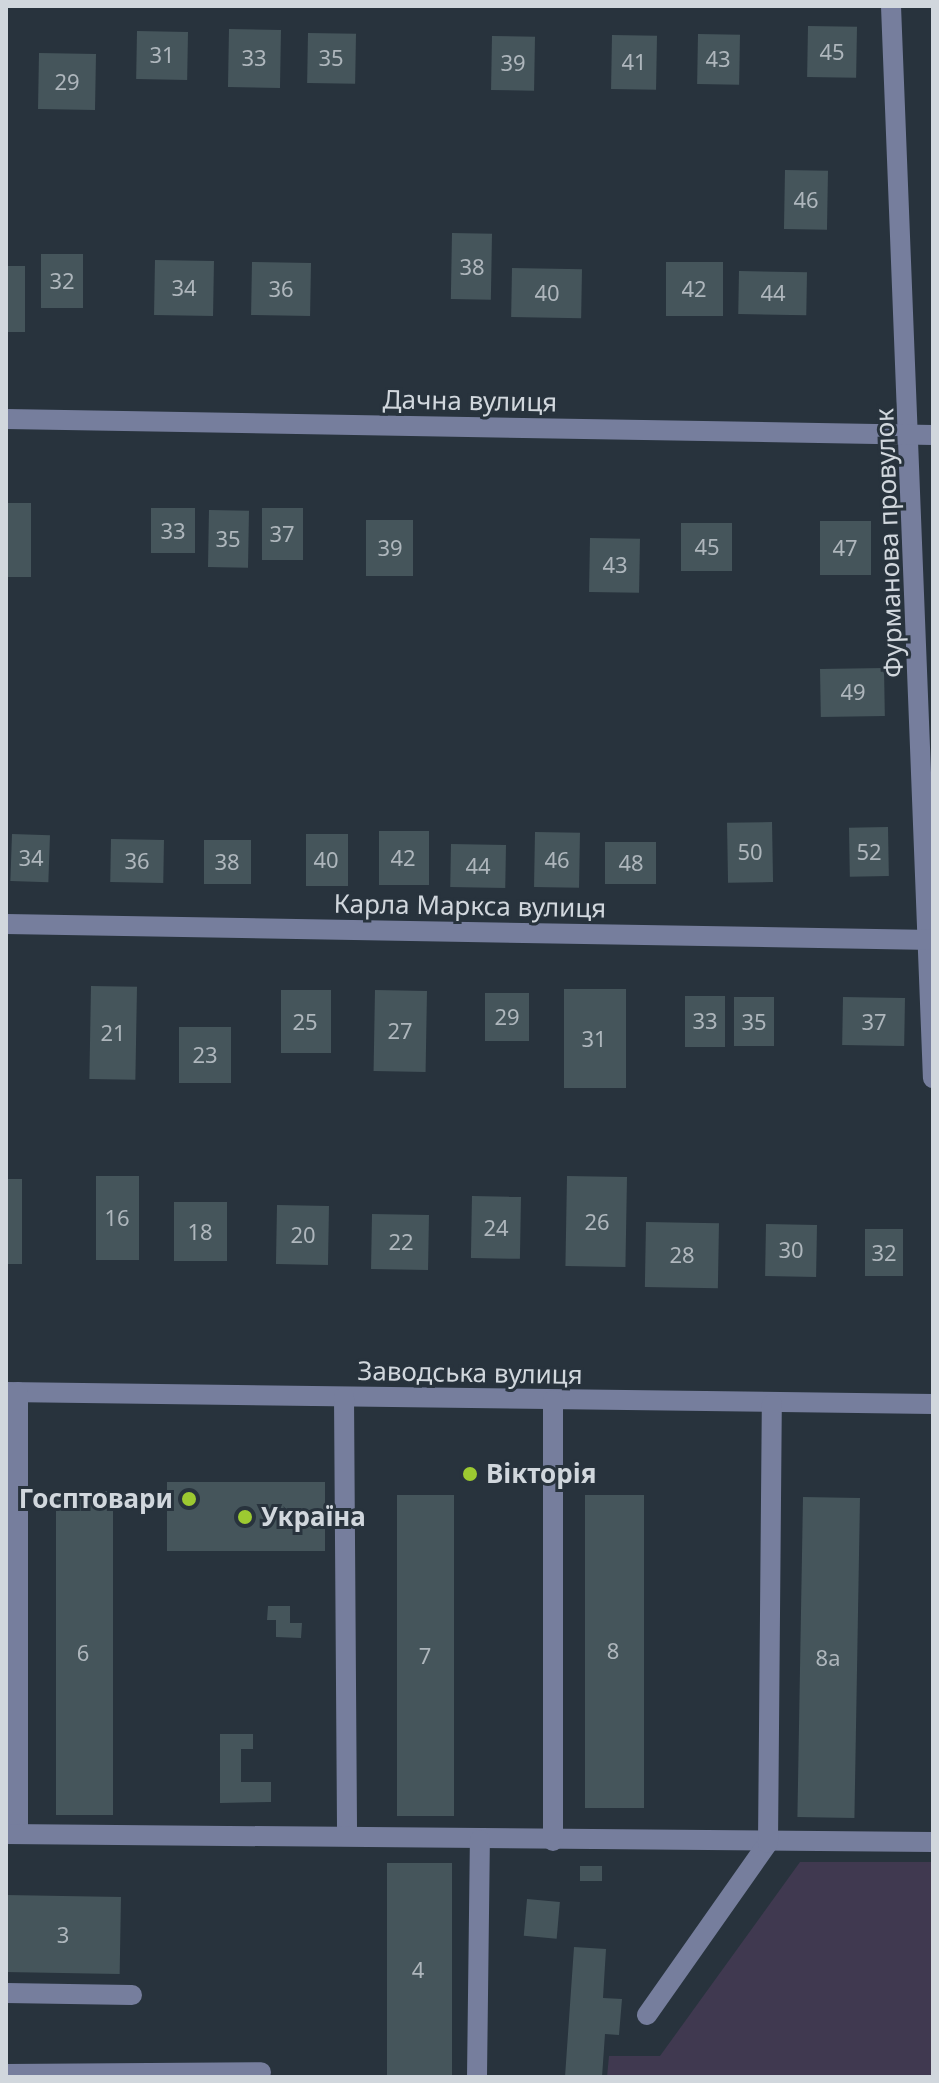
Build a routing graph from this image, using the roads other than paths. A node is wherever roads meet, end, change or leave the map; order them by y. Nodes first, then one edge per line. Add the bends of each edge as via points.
1 (891, 6) edge
2 (6, 419) edge
3 (912, 435) junction
4 (933, 435) edge
5 (6, 924) edge
6 (931, 940) edge
7 (933, 1078) edge
8 (12, 1392) edge
9 (344, 1397) junction
10 (553, 1400) junction
11 (772, 1404) junction
12 (933, 1404) edge
13 (11, 1584) edge
14 (11, 1650) edge
15 (12, 1834) edge
16 (347, 1835) junction
17 (480, 1840) junction
18 (553, 1841) junction
19 (933, 1842) edge
20 (768, 1843) junction
21 (6, 1993) edge
22 (132, 1995) dead end
23 (647, 2015) dead end
24 (261, 2072) dead end
25 (6, 2074) edge
26 (477, 2077) edge

1 - 3 street, Фурманова провулок
2 - 3 street, Дачна вулиця
3 - 4 street, Дачна вулиця
3 - 6 street, Фурманова провулок
5 - 6 street, Карла Маркса вулиця
6 - 7 street, Фурманова провулок
8 - 9 street, Заводська вулиця
8 - 13 street
9 - 10 street, Заводська вулиця
9 - 16 street
10 - 11 street, Заводська вулиця
10 - 18 street
11 - 12 street, Заводська вулиця
11 - 20 street
13 - 14 street
14 - 15 street
15 - 16 street
16 - 17 street
17 - 18 street
17 - 26 street
18 - 20 street
19 - 20 street
20 - 23 street
21 - 22 street
24 - 25 street

